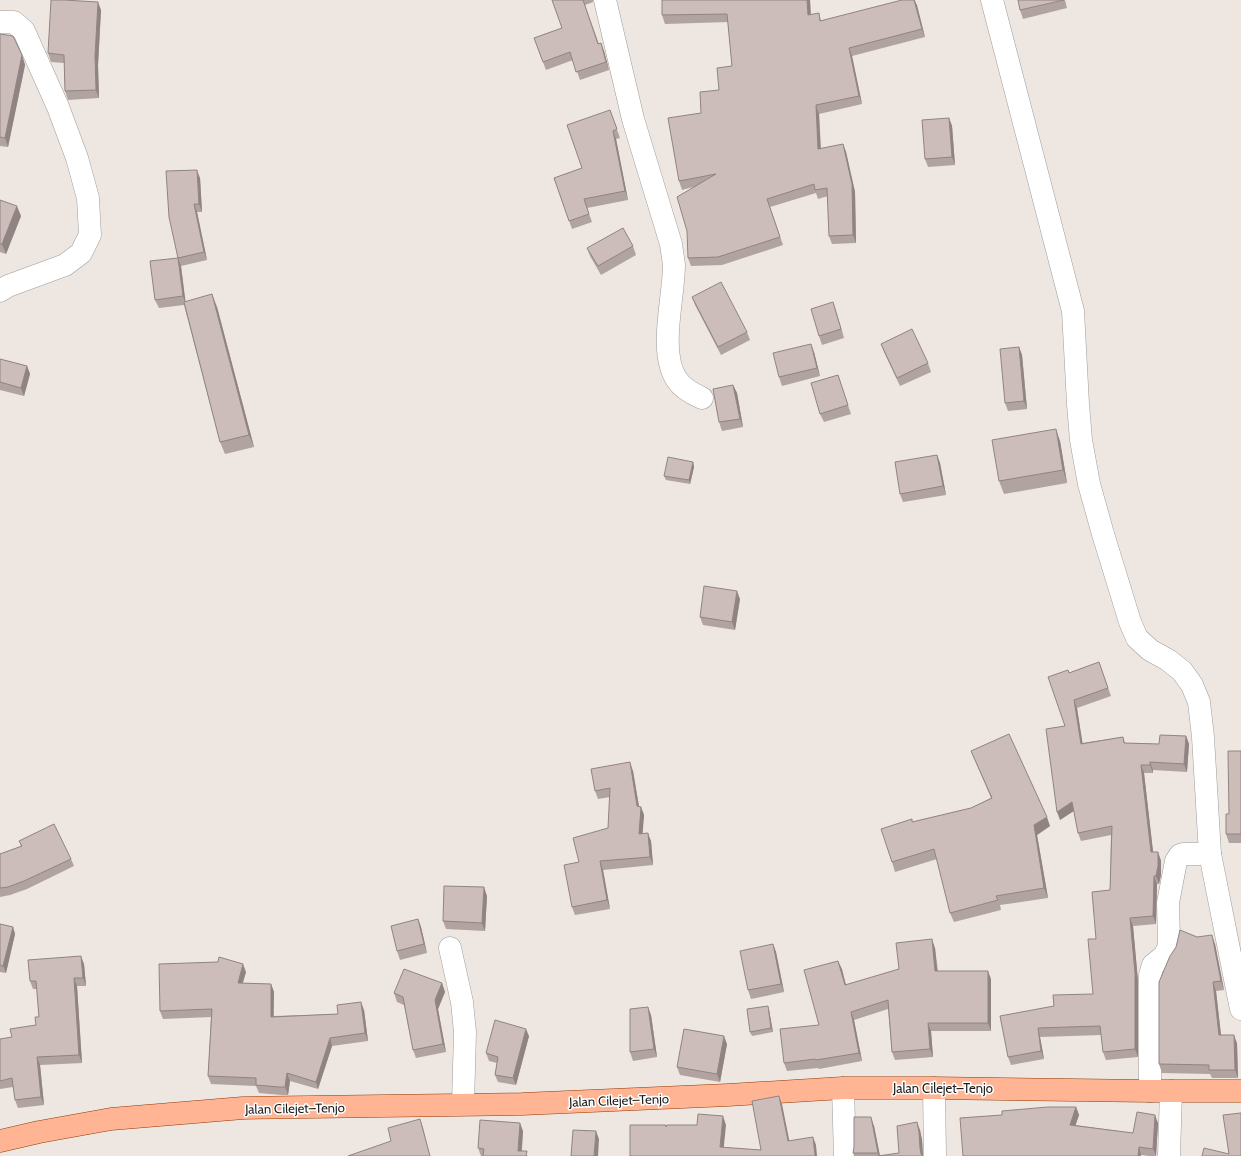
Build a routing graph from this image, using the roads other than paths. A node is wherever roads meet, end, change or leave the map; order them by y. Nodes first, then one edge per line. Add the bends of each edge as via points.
1 (605, 0) edge
2 (992, 0) edge
3 (0, 22) edge
4 (0, 291) edge
5 (702, 398) dead end
6 (1210, 854) junction
7 (450, 948) dead end
8 (1241, 1009) edge
9 (843, 1088) junction
10 (934, 1088) junction
11 (1150, 1091) junction
12 (1172, 1091) junction
13 (1241, 1091) edge
14 (463, 1104) junction
15 (0, 1142) edge
16 (845, 1156) edge
17 (935, 1156) edge
18 (1169, 1156) edge

1 - 5 street via 633,119 671,244 674,265 667,336 669,359 677,381 689,392
2 - 6 street via 1073,311 1081,440 1089,484 1103,534 1137,638 1182,671 1192,685 1199,702 1204,737
3 - 4 street via 14,22 24,31 58,107 77,158 88,198 90,235 81,253 65,265
6 - 8 street
6 - 11 street via 1184,854 1176,861 1168,903 1168,949 1153,965 1150,975
7 - 14 street via 462,1002 465,1032
9 - 10 main road, Jalan Cilejet–Tenjo
9 - 14 main road, Jalan Cilejet–Tenjo via 712,1096
9 - 16 street
10 - 11 main road, Jalan Cilejet–Tenjo
10 - 17 street
11 - 12 main road, Jalan Cilejet–Tenjo
12 - 13 main road, Jalan Cilejet–Tenjo
12 - 18 street
14 - 15 main road, Jalan Cilejet–Tenjo via 243,1108 111,1119

